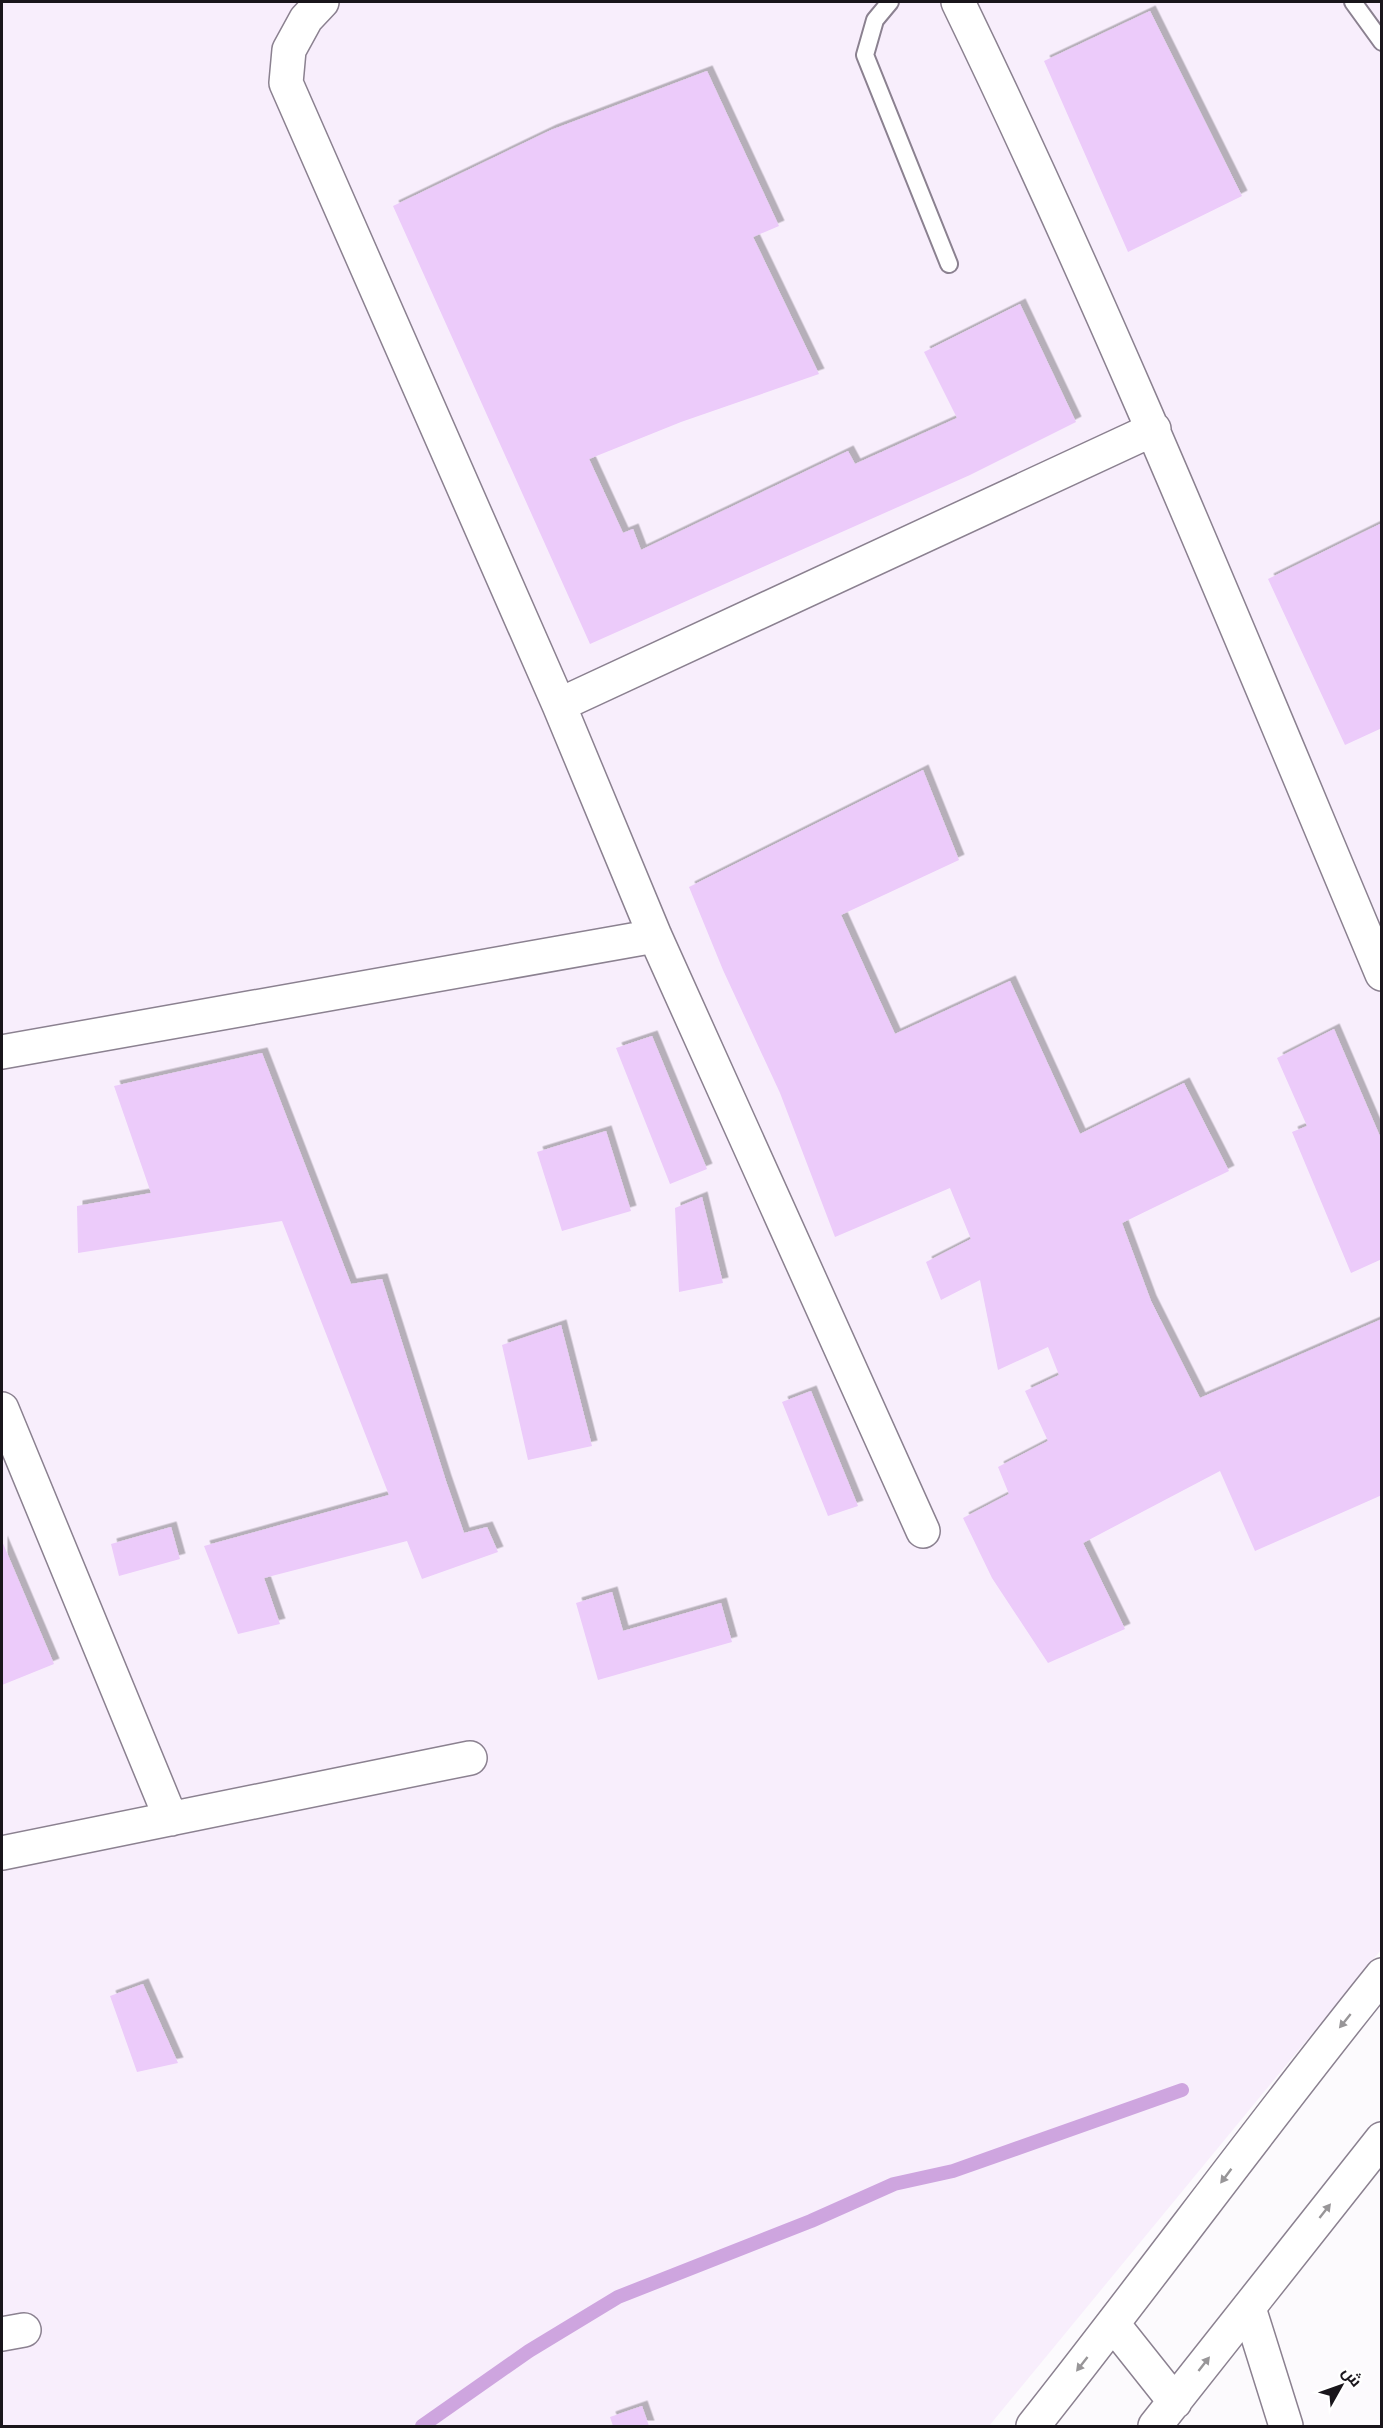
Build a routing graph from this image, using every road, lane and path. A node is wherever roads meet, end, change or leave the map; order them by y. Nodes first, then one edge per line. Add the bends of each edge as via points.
1 (322, 2) edge
2 (890, 2) edge
3 (958, 2) edge
4 (1353, 2) edge
5 (1382, 42) edge
6 (949, 264) dead end
7 (1154, 429) junction
8 (559, 705) junction
9 (655, 936) junction
10 (1382, 974) edge
11 (2, 1052) edge
12 (2, 1409) edge
13 (923, 1531) dead end
14 (470, 1758) dead end
15 (171, 1819) junction
16 (2, 1853) edge
17 (1382, 1976) edge
18 (1382, 2139) edge
19 (1249, 2308) junction
20 (1113, 2324) junction
21 (1165, 2414) edge
22 (1033, 2427) edge
23 (1286, 2427) edge

1 - 8 street via 306,19 289,50 286,83
2 - 6 lane via 875,20 865,55
3 - 7 street
4 - 5 lane
7 - 8 street
7 - 10 street
8 - 9 street
9 - 11 street
9 - 13 street
12 - 15 street
14 - 15 street
15 - 16 street
17 -> 20 street
19 -> 18 street
21 -> 19 street
19 - 23 street
20 - 21 street
20 -> 22 street

